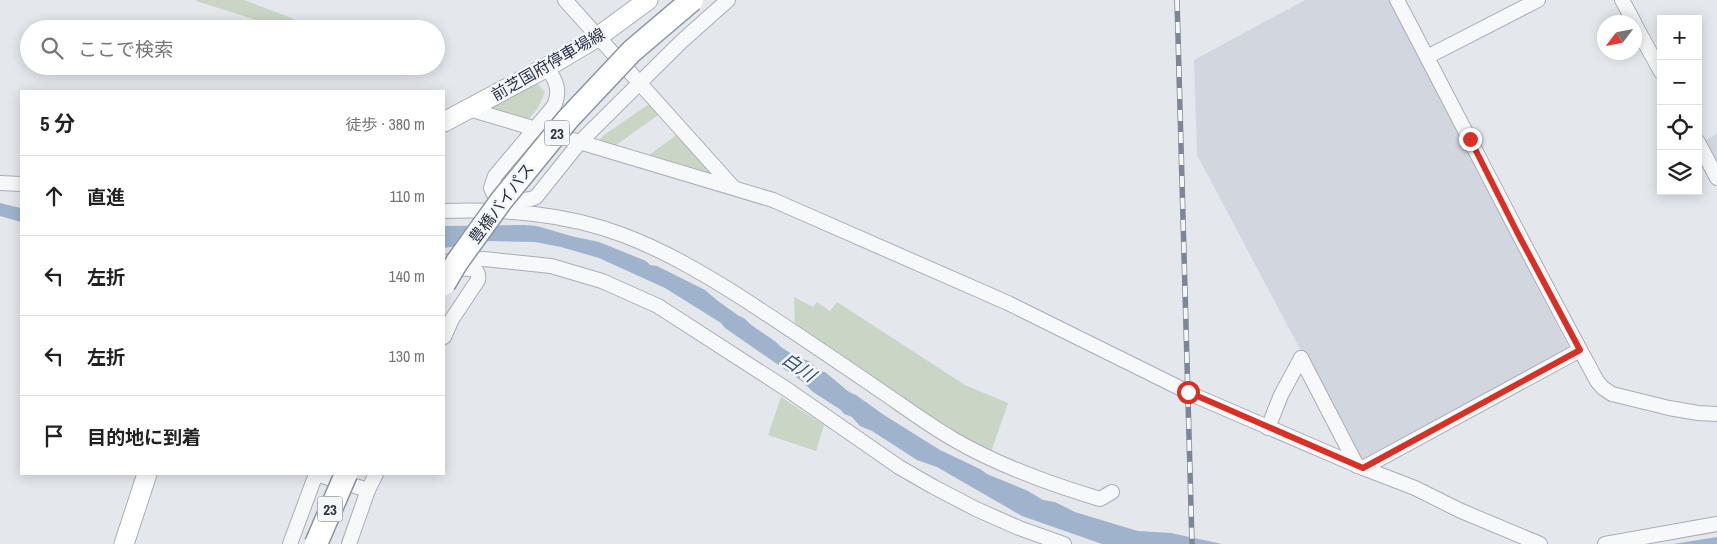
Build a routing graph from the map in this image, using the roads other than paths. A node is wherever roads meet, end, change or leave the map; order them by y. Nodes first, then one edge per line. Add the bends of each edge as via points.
1 (565, 0) edge
2 (648, 0) edge
3 (678, 0) edge
4 (692, 0) edge
5 (728, 0) edge
6 (1397, 0) edge
7 (1538, 0) edge
8 (1622, 0) edge
9 (1630, 15) edge
10 (598, 36) junction
11 (1642, 38) edge
12 (1427, 57) junction
13 (1657, 65) edge
14 (547, 67) junction
15 (639, 83) junction
16 (470, 108) junction
17 (445, 121) edge
18 (535, 128) junction
19 (580, 142) junction
20 (1702, 150) edge
21 (1717, 178) edge
22 (0, 183) edge
23 (20, 184) edge
24 (733, 187) junction
25 (445, 211) edge
26 (445, 262) edge
27 (445, 269) edge
28 (445, 270) edge
29 (445, 282) edge
30 (448, 319) edge
31 (445, 332) edge
32 (1580, 350) junction
33 (1717, 414) edge
34 (1268, 428) junction
35 (1360, 467) junction
36 (147, 475) edge
37 (316, 475) edge
38 (319, 475) edge
39 (338, 475) edge
40 (346, 475) edge
41 (376, 475) edge
42 (368, 490) junction
43 (1112, 492) dead end
44 (1717, 524) edge
45 (124, 544) edge
46 (290, 544) edge
47 (308, 544) edge
48 (316, 544) edge
49 (350, 544) edge
50 (1064, 544) edge
51 (1540, 544) edge
52 (1605, 544) edge

1 - 10 street
2 - 10 main road, 前芝国府停車場線
3 - 27 highway, 豊橋バイパス / 23 via 626,45 561,114 496,195
4 - 29 highway, 豊橋バイパス / 23, bridge via 632,51 568,119 501,201
5 - 15 street
6 - 12 street
7 - 12 street
8 - 9 street
10 - 14 main road, 前芝国府停車場線
10 - 15 street
11 - 13 street
12 - 32 street
14 - 16 main road, 前芝国府停車場線
14 - 18 street via 557,83 558,98
15 - 19 street
15 - 24 street
16 - 17 main road, 前芝国府停車場線
16 - 18 street
18 - 19 street
18 - 19 street via 495,176 491,188 493,193 520,200 536,197
19 - 24 street
20 - 21 street
22 - 23 street
24 - 34 street via 773,200 1008,303
25 - 43 street via 510,211 561,218 622,234 654,247 743,299 975,452 1100,499
26 - 50 street via 484,259 551,266 602,281 658,306 899,467 993,517
28 - 30 street via 472,269 479,274 478,280
30 - 31 street
32 - 33 street via 1597,381 1612,394 1669,408
32 - 35 street
34 - 35 street
34 - 35 street via 1301,358
35 - 51 street
36 - 45 main road
37 - 46 street
38 - 42 street
39 - 47 highway, 23
40 - 48 highway, 23, bridge
41 - 42 street
42 - 49 street
44 - 52 street

